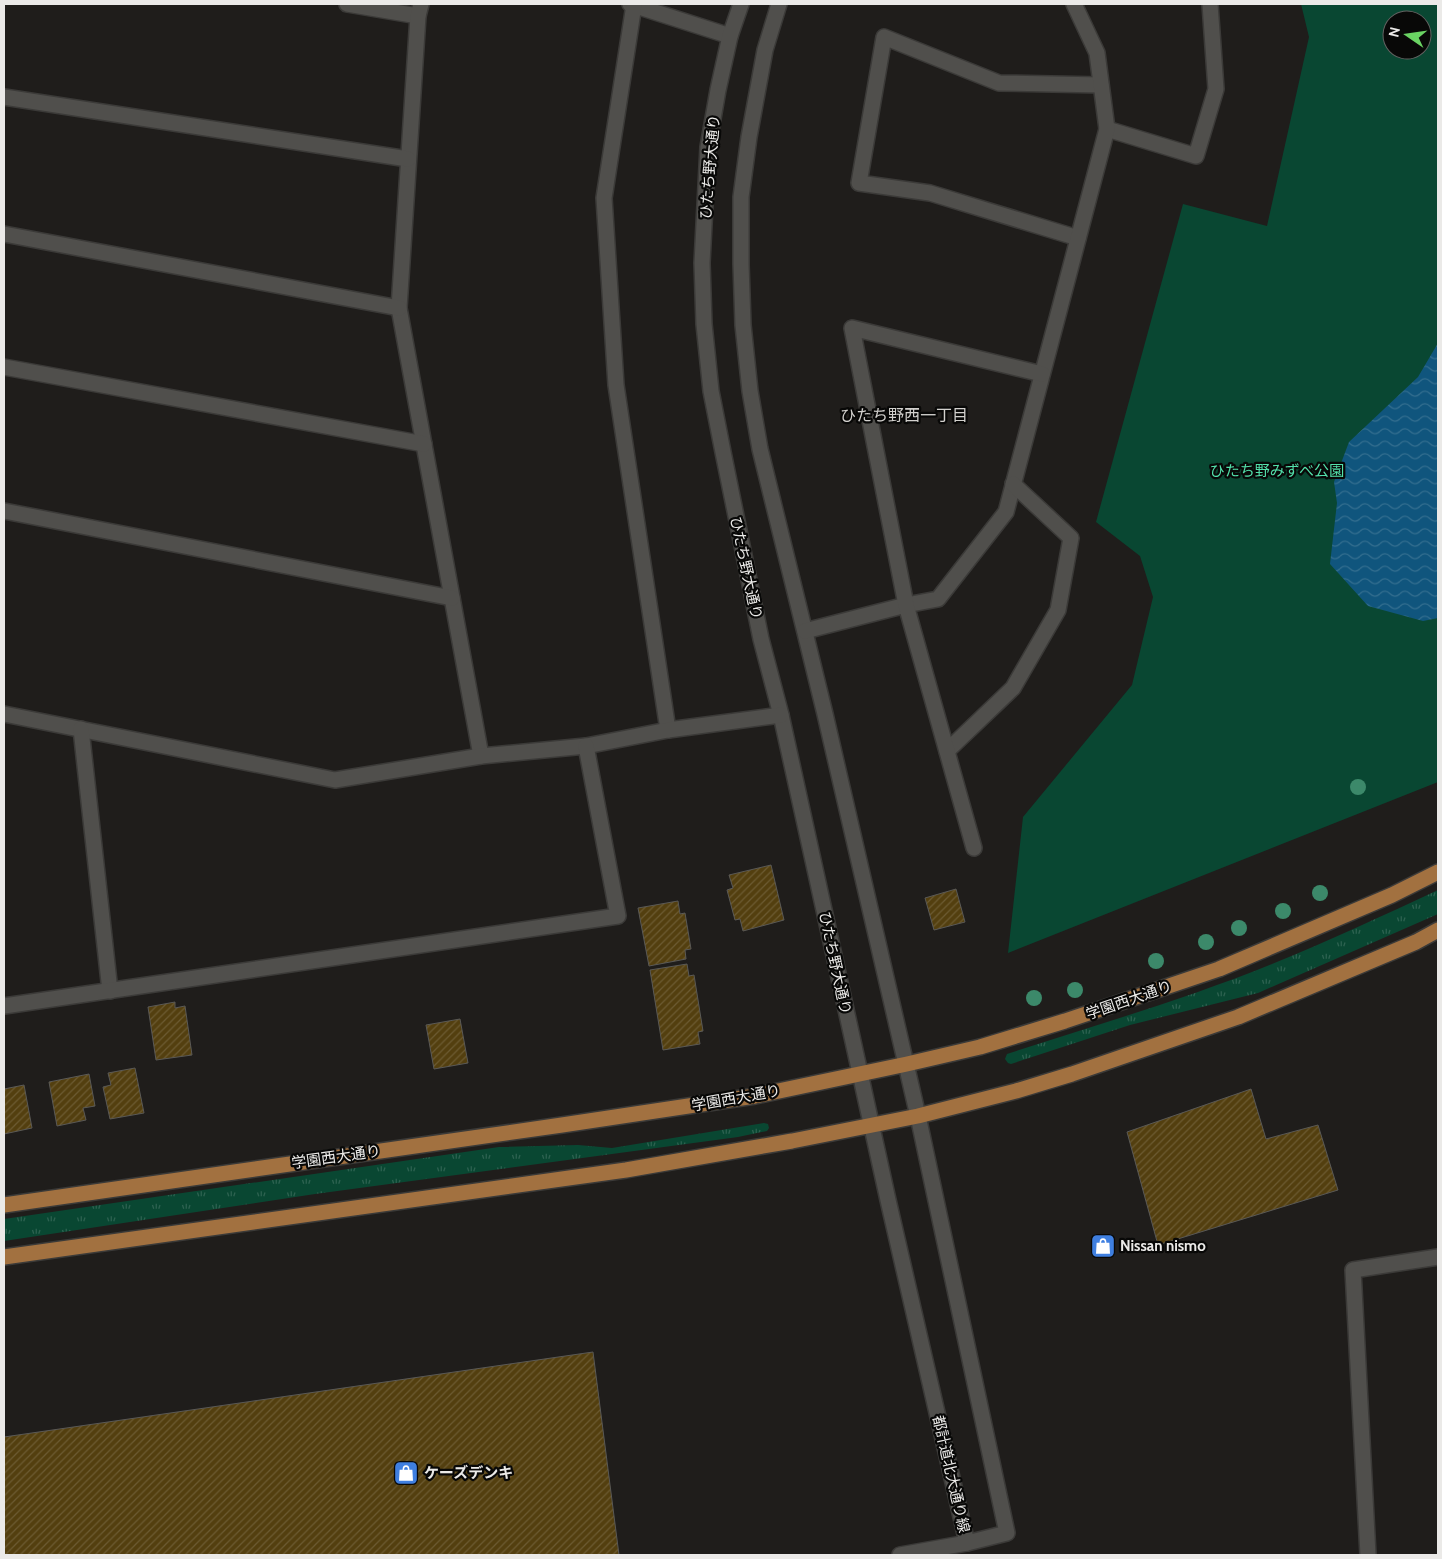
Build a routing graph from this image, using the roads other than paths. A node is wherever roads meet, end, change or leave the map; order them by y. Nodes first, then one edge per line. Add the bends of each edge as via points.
1 (347, 4) edge
2 (632, 4) edge
3 (741, 4) edge
4 (780, 4) edge
5 (1074, 4) edge
6 (1210, 4) edge
7 (419, 10) edge
8 (730, 36) junction
9 (1101, 85) junction
10 (4, 96) edge
11 (1107, 129) junction
12 (408, 159) junction
13 (4, 234) edge
14 (1078, 238) junction
15 (399, 308) junction
16 (4, 367) edge
17 (1042, 374) junction
18 (424, 444) junction
19 (1013, 484) junction
20 (4, 511) edge
21 (452, 598) junction
22 (906, 605) junction
23 (805, 631) junction
24 (4, 714) edge
25 (781, 715) junction
26 (81, 730) junction
27 (668, 730) junction
28 (586, 746) junction
29 (947, 751) junction
30 (481, 756) junction
31 (974, 848) dead end
32 (1438, 872) edge
33 (1438, 930) edge
34 (110, 991) junction
35 (4, 1006) edge
36 (906, 1064) junction
37 (860, 1075) junction
38 (918, 1116) junction
39 (871, 1126) junction
40 (4, 1205) edge
41 (4, 1257) edge
42 (1438, 1257) edge
43 (967, 1543) junction
44 (900, 1555) edge
45 (1368, 1555) edge

1 - 7 street
2 - 8 street
2 - 27 street via 604,198 616,384
3 - 8 street, ひたち野大通り
4 - 23 street via 765,50 741,197 743,325 760,450
5 - 9 street via 1097,53
6 - 11 street via 1216,89 1196,156
7 - 12 street
8 - 25 street, ひたち野大通り via 708,147 702,263 704,324 711,391 723,452 761,639
9 - 11 street
9 - 14 street via 999,83 884,38 859,183 930,193
10 - 12 street
11 - 14 street
12 - 15 street
13 - 15 street
14 - 17 street
15 - 18 street
16 - 18 street
17 - 19 street
17 - 22 street via 852,328
18 - 21 street
19 - 22 street via 1006,512 938,599
19 - 29 street via 1071,538 1058,610 1013,688
20 - 21 street
21 - 30 street
22 - 23 street
22 - 29 street
23 - 36 street
24 - 26 street
25 - 27 street
25 - 37 street, ひたち野大通り
26 - 30 street via 335,780
26 - 34 street
27 - 28 street
28 - 30 street
28 - 34 street via 618,916
29 - 31 street
32 - 36 main road, 学園西大通り via 1220,969 980,1047
33 - 38 main road via 1238,1017 1063,1077
34 - 35 street
36 - 37 main road, 学園西大通り
36 - 38 street
37 - 39 street, ひたち野大通り
37 - 40 main road, 学園西大通り via 755,1096
38 - 39 main road
38 - 43 street, 都計道北大通り線 via 1007,1533
39 - 41 main road via 626,1170
39 - 43 street, 都計道北大通り線
42 - 45 street via 1354,1270
43 - 44 street

